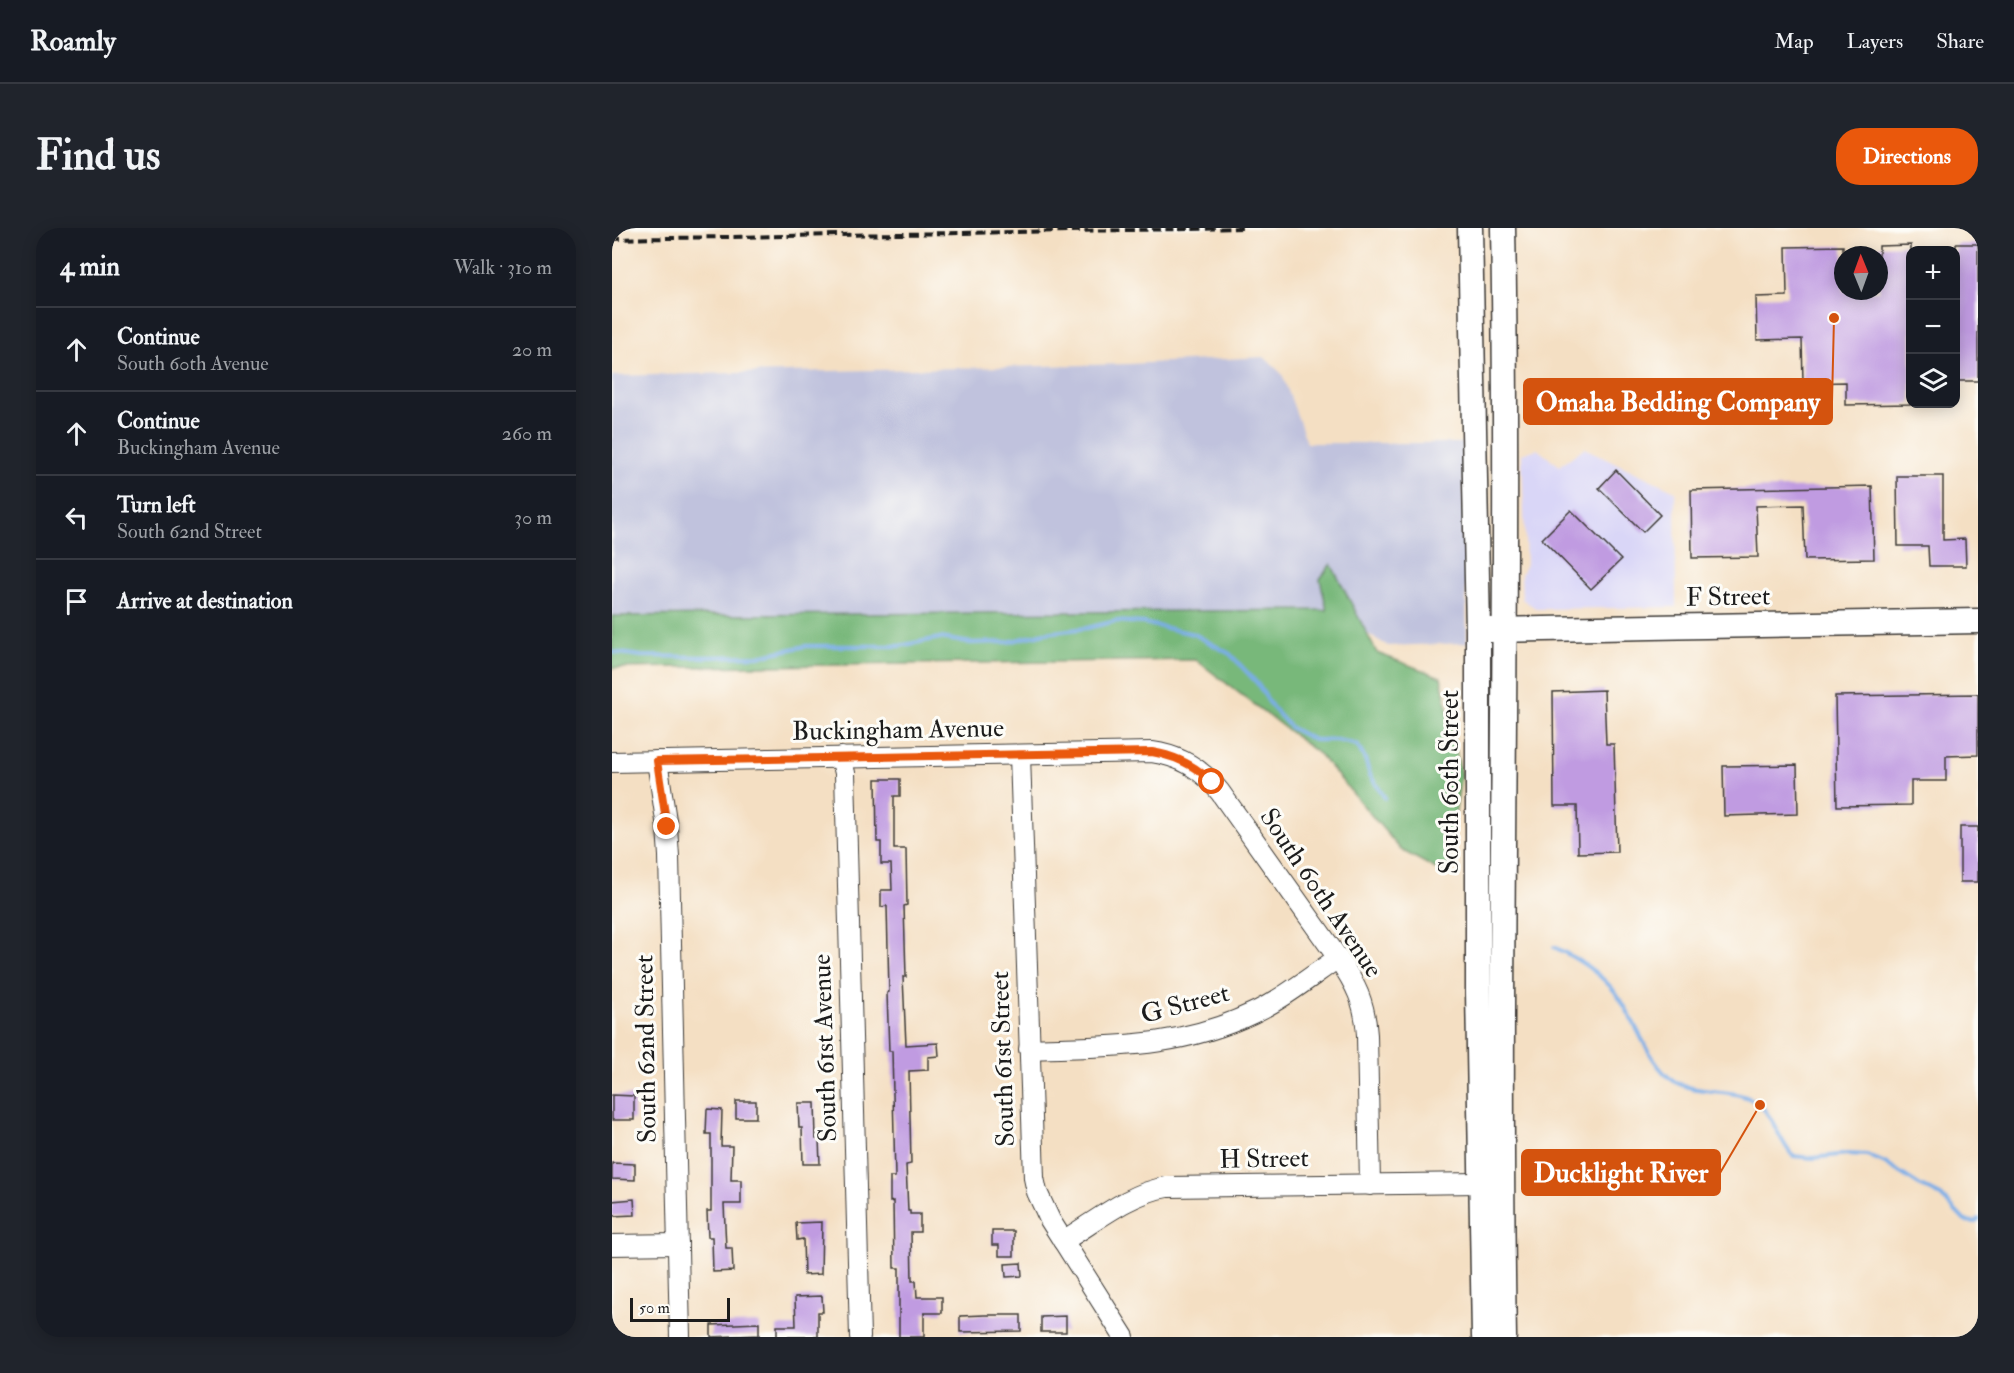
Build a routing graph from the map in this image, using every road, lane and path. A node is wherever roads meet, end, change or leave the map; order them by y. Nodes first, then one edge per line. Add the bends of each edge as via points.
1 (1470, 228) edge
2 (1503, 228) edge
3 (1978, 621) edge
4 (1506, 629) junction
5 (1479, 630) junction
6 (1020, 754) junction
7 (841, 757) junction
8 (657, 761) junction
9 (1184, 761) joint
10 (612, 762) edge
11 (1338, 958) junction
12 (1029, 1049) junction
13 (1481, 1183) junction
14 (1370, 1185) junction
15 (1063, 1241) junction
16 (678, 1244) junction
17 (612, 1245) edge
18 (680, 1337) edge
19 (860, 1337) edge
20 (1124, 1337) edge
21 (1484, 1337) edge
22 (1504, 1337) edge

1 - 5 main road, South 60th Street
2 - 4 main road, South 60th Street
3 - 4 main road, F Street
4 - 5 main road, F Street
4 - 22 main road, South 60th Street via 1501,1111
5 - 13 main road, South 60th Street
6 - 7 street, Buckingham Avenue
6 - 9 street, Buckingham Avenue via 1152,752
6 - 12 street, South 61st Street
7 - 8 street, Buckingham Avenue
7 - 19 street, South 61st Avenue
8 - 10 street, Buckingham Avenue
8 - 16 street, South 62nd Street via 669,856
9 - 11 street, South 60th Avenue via 1212,782
11 - 12 street, G Street via 1255,1013 1196,1035 1143,1045
11 - 14 street, South 60th Avenue via 1353,981 1366,1016
12 - 15 street, South 61st Street via 1034,1178 1043,1206
13 - 14 street, H Street
13 - 21 main road, South 60th Street
14 - 15 street, H Street via 1167,1187 1136,1196
15 - 20 street, South 61st Street
16 - 17 street
16 - 18 street, South 62nd Street

